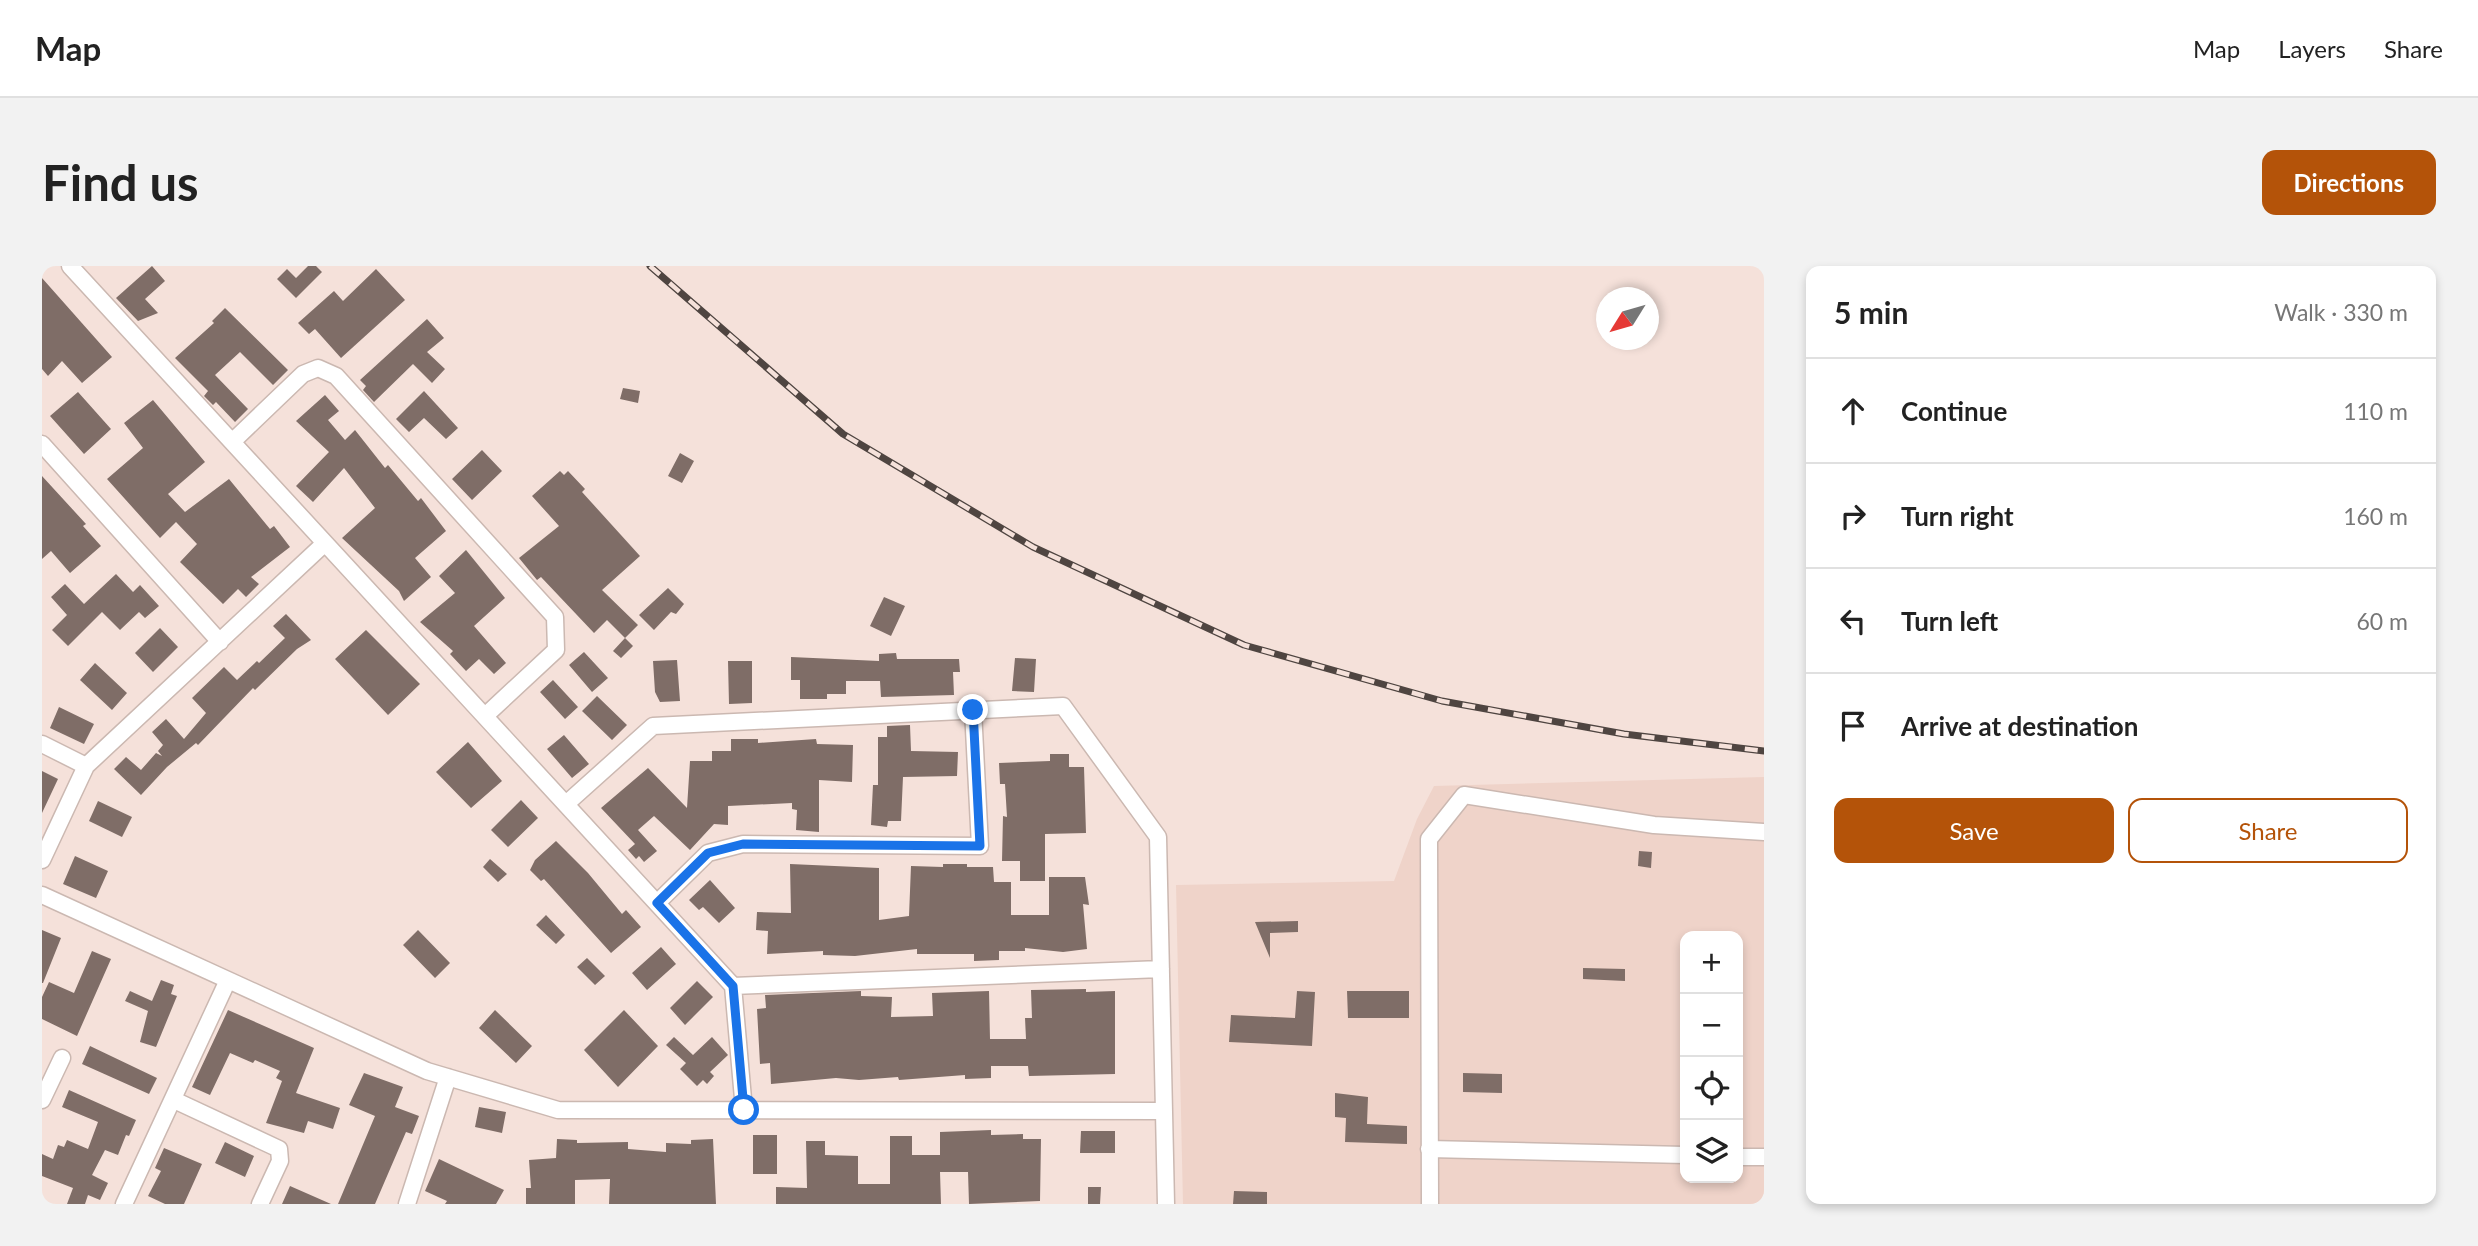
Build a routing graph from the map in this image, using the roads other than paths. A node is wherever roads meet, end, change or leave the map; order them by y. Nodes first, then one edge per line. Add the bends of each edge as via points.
1 (69, 266) edge
2 (232, 442) junction
3 (42, 444) edge
4 (325, 543) junction
5 (220, 642) junction
6 (973, 710) junction
7 (485, 716) junction
8 (42, 744) edge
9 (86, 766) junction
10 (566, 804) junction
11 (1764, 832) edge
12 (42, 860) edge
13 (42, 895) edge
14 (657, 903) junction
15 (1161, 970) junction
16 (228, 980) junction
17 (733, 986) junction
18 (62, 1058) dead end
19 (448, 1077) junction
20 (42, 1100) edge
21 (174, 1100) junction
22 (744, 1110) junction
23 (1164, 1111) junction
24 (1429, 1149) junction
25 (1680, 1155) edge
26 (1743, 1157) edge
27 (1764, 1157) edge
28 (124, 1204) edge
29 (260, 1204) edge
30 (407, 1204) edge
31 (1166, 1204) edge
32 (1430, 1204) edge

1 - 2 street
2 - 4 street
2 - 7 street via 303,374 318,368 336,376 555,617 556,650
3 - 5 street
4 - 5 street
4 - 7 street
5 - 9 street
6 - 10 street via 653,726
6 - 14 street via 980,846 743,844 708,853
6 - 15 street via 1063,706 1158,837
7 - 10 street
8 - 9 street
9 - 12 street
10 - 14 street
11 - 24 street via 1654,825 1464,794 1429,839
13 - 16 street
14 - 17 street
15 - 17 street
15 - 23 street
16 - 19 street
16 - 21 street
17 - 22 street
18 - 20 street
19 - 22 street via 558,1110
19 - 30 street
21 - 28 street
21 - 29 street via 279,1149 280,1161
22 - 23 street
23 - 31 street
24 - 25 street
24 - 32 street
26 - 27 street

